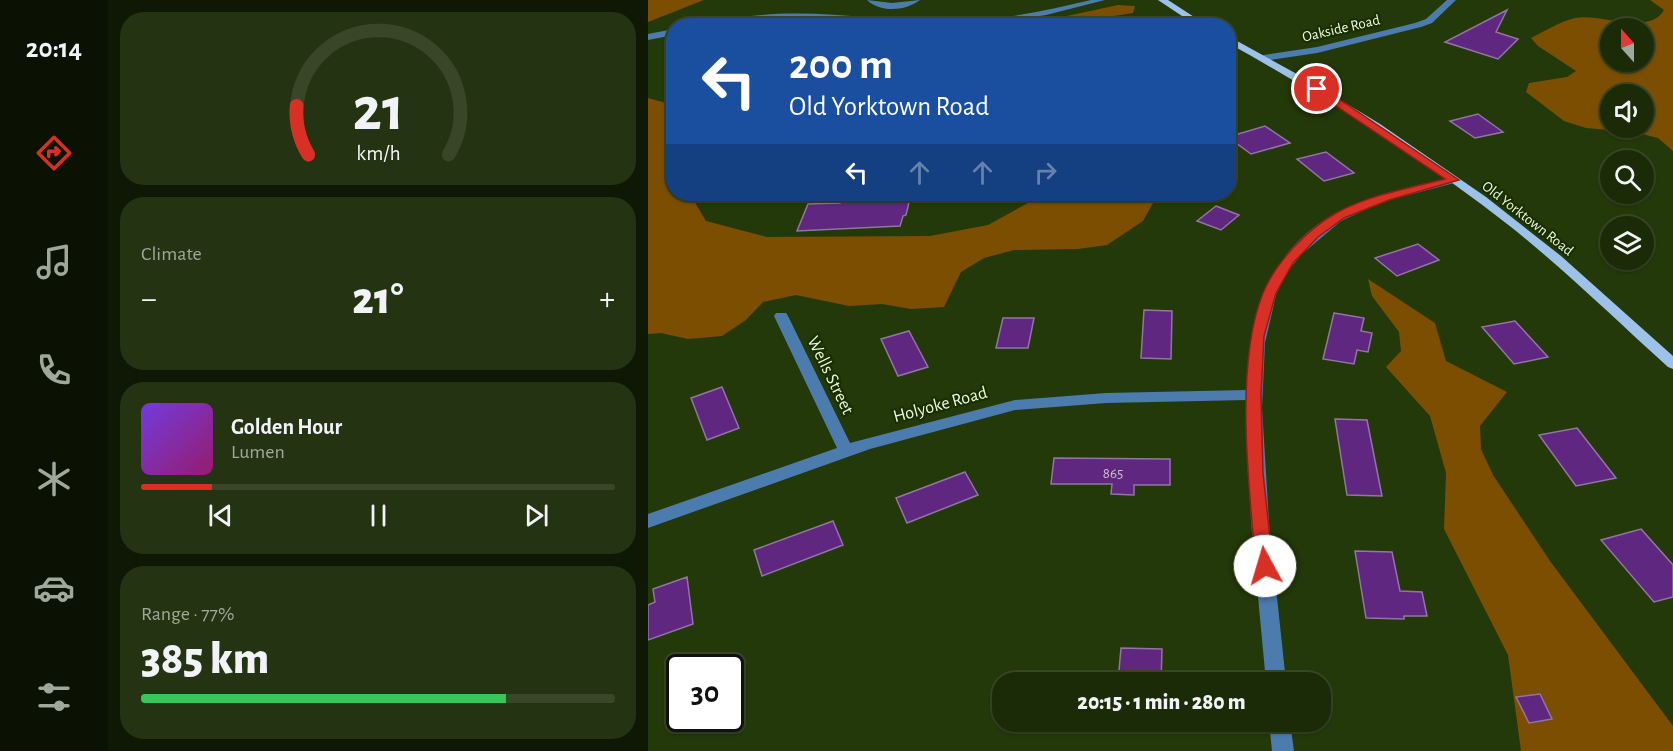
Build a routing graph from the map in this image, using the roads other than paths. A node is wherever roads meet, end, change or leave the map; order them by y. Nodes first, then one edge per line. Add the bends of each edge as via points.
1 (871, 0) edge
2 (916, 0) edge
3 (1101, 0) edge
4 (1162, 0) edge
5 (1452, 0) edge
6 (898, 6) junction
7 (754, 17) joint
8 (749, 18) edge
9 (851, 18) edge
10 (894, 18) edge
11 (1022, 18) edge
12 (1191, 18) edge
13 (666, 34) edge
14 (648, 37) edge
15 (1236, 43) edge
16 (1264, 58) junction
17 (1454, 180) junction
18 (781, 316) dead end
19 (1673, 364) edge
20 (1254, 395) junction
21 (846, 451) junction
22 (648, 521) edge
23 (1275, 672) edge
24 (1281, 732) edge
25 (1283, 751) edge

1 - 6 street
2 - 6 street
3 - 11 street
4 - 12 main road
5 - 16 street, Oakside Road via 1429,21 1418,25 1317,50
6 - 10 street
7 - 8 street
7 - 9 street
13 - 14 street
15 - 16 main road, Old Yorktown Road
16 - 17 main road, Old Yorktown Road via 1326,94
17 - 19 main road, Old Yorktown Road via 1560,261
17 - 20 street via 1385,198 1340,216 1288,261 1270,293 1258,336
18 - 21 street, Wells Street
20 - 21 street, Holyoke Road via 1106,398 1016,405
20 - 23 street via 1256,473
21 - 22 street, Holyoke Road
24 - 25 street

